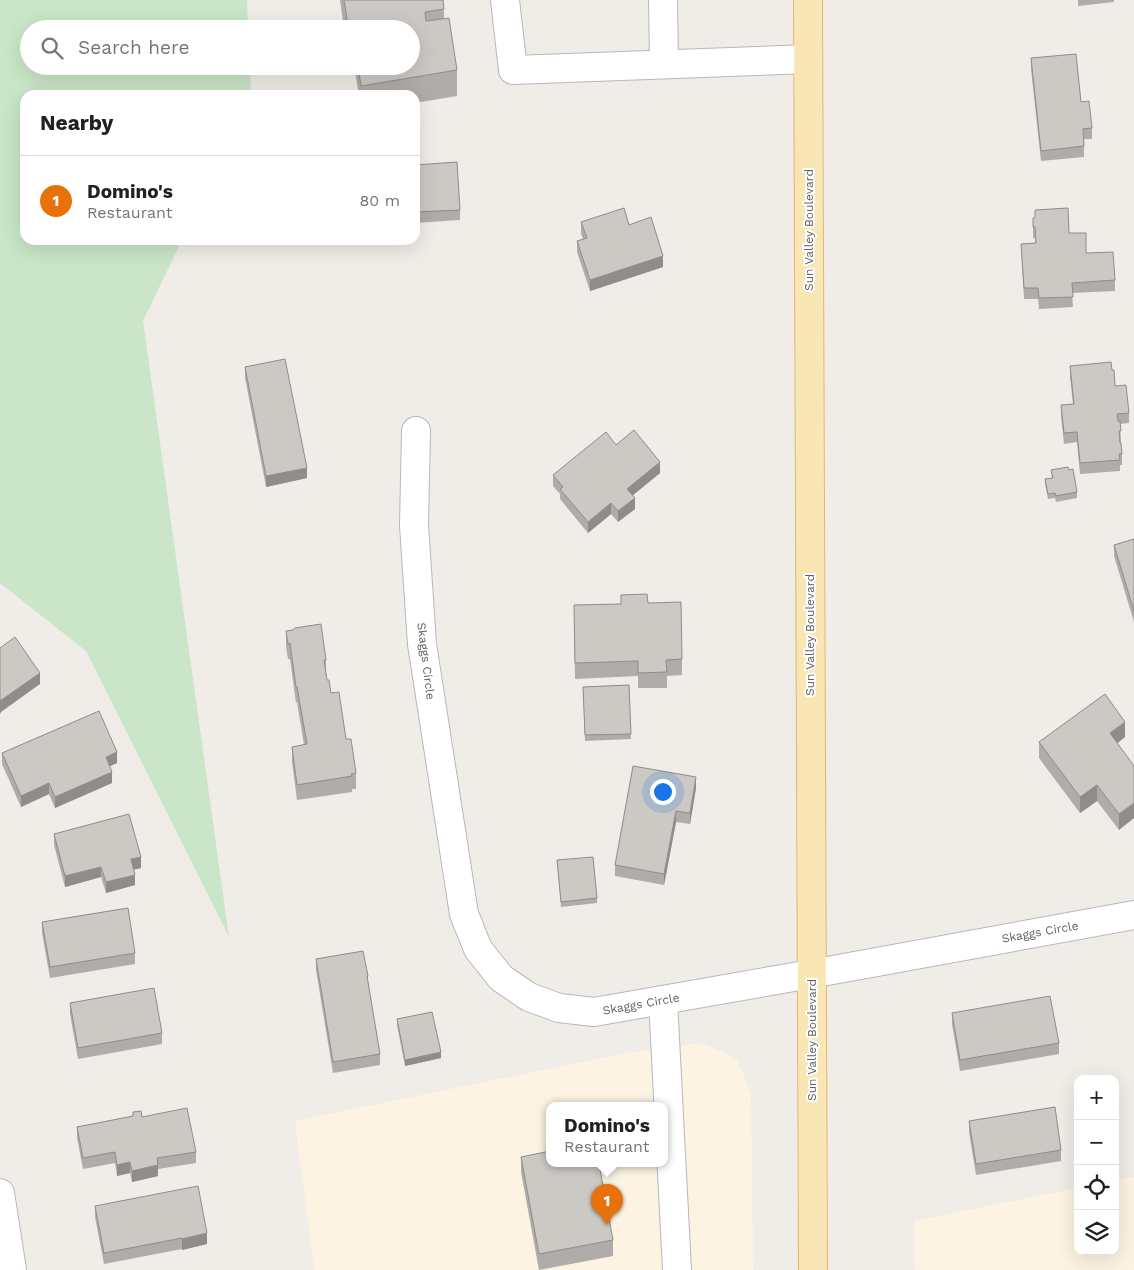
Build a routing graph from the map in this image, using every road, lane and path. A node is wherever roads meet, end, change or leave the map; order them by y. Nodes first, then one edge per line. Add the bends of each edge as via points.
1 (505, 0) edge
2 (663, 0) edge
3 (808, 0) edge
4 (808, 59) junction
5 (664, 64) junction
6 (416, 431) dead end
7 (1134, 915) edge
8 (811, 974) junction
9 (663, 1000) junction
10 (0, 1193) edge
11 (12, 1270) edge
12 (677, 1270) edge
13 (813, 1270) edge

1 - 5 street via 513,70
2 - 5 street
3 - 4 main road, Sun Valley Boulevard
4 - 5 street
4 - 8 main road, Sun Valley Boulevard
6 - 9 street, Skaggs Circle via 414,525 422,644 464,914 478,949 501,978 529,997 559,1008 594,1012
7 - 8 street, Skaggs Circle
8 - 9 street, Skaggs Circle
8 - 13 main road, Sun Valley Boulevard
9 - 12 street
10 - 11 street

